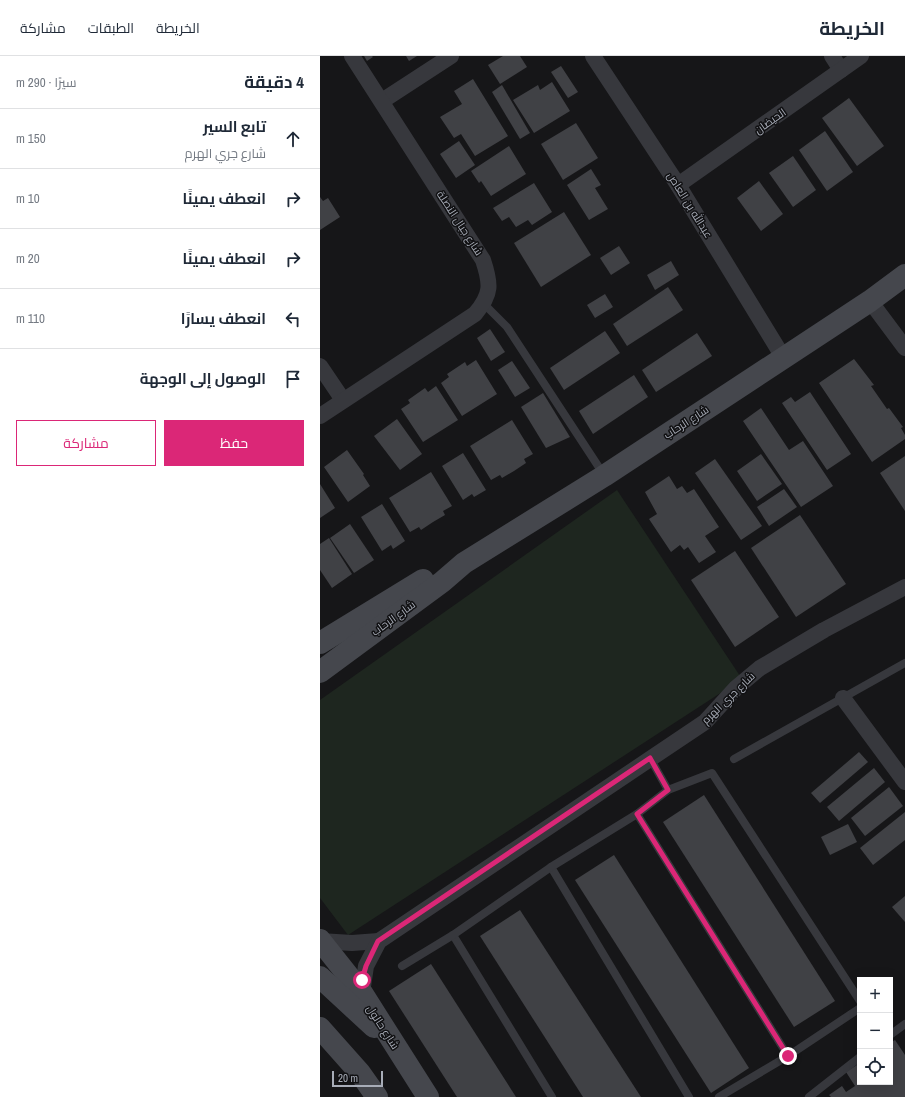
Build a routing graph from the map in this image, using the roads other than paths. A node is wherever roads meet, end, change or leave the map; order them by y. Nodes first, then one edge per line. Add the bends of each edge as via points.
1 (352, 56) edge
2 (451, 56) edge
3 (593, 56) edge
4 (832, 56) edge
5 (861, 56) edge
6 (841, 70) junction
7 (382, 101) junction
8 (678, 185) junction
9 (905, 275) edge
10 (870, 300) junction
11 (484, 304) junction
12 (905, 348) edge
13 (783, 358) junction
14 (320, 366) edge
15 (343, 400) junction
16 (320, 416) edge
17 (604, 476) junction
18 (464, 563) junction
19 (905, 587) edge
20 (320, 643) edge
21 (905, 663) edge
22 (320, 672) edge
23 (842, 698) junction
24 (650, 758) junction
25 (734, 759) dead end
26 (905, 782) edge
27 (668, 790) junction
28 (637, 814) junction
29 (551, 867) junction
30 (453, 935) junction
31 (320, 941) edge
32 (378, 941) junction
33 (402, 966) dead end
34 (320, 977) edge
35 (362, 993) junction
36 (857, 996) edge
37 (857, 1010) edge
38 (905, 1024) edge
39 (320, 1028) edge
40 (893, 1033) edge
41 (398, 1049) junction
42 (788, 1056) junction
43 (857, 1059) edge
44 (377, 1097) edge
45 (428, 1097) edge
46 (552, 1097) edge
47 (689, 1097) edge
48 (718, 1097) edge
49 (809, 1097) edge

1 - 7 street, شارع جبال النصلة
2 - 7 street
3 - 8 street, عبدالله بن العاص
4 - 6 street
5 - 6 street, الحيضان
6 - 8 street, الحيضان
7 - 11 street, شارع جبال النصلة via 483,260 490,291
8 - 13 street, عبدالله بن العاص
9 - 10 street, شارع الرحاب
10 - 12 street
10 - 13 street, شارع الرحاب
11 - 15 street via 475,314
11 - 17 lane via 507,327
13 - 17 street, شارع الرحاب
14 - 15 street
15 - 16 street
17 - 18 street, شارع الرحاب
18 - 20 street, شارع الرحاب via 426,578
18 - 22 street, شارع الرحاب
19 - 24 street, شارع جري الهرم via 760,668 736,688 705,722
21 - 23 lane
23 - 25 lane
23 - 26 street
24 - 27 lane
24 - 32 street, شارع جري الهرم
27 - 28 lane
27 - 36 lane via 712,773
28 - 29 lane
28 - 42 lane
29 - 30 lane
29 - 47 lane
30 - 33 lane
30 - 46 lane
31 - 32 street, شارع جري الهرم
31 - 35 street, شارع حالول
32 - 35 street via 366,966
34 - 41 street
35 - 41 street, شارع حالول
37 - 42 lane
38 - 40 lane
39 - 44 street via 360,1073
41 - 45 street, شارع حالول
42 - 48 lane
43 - 49 lane

